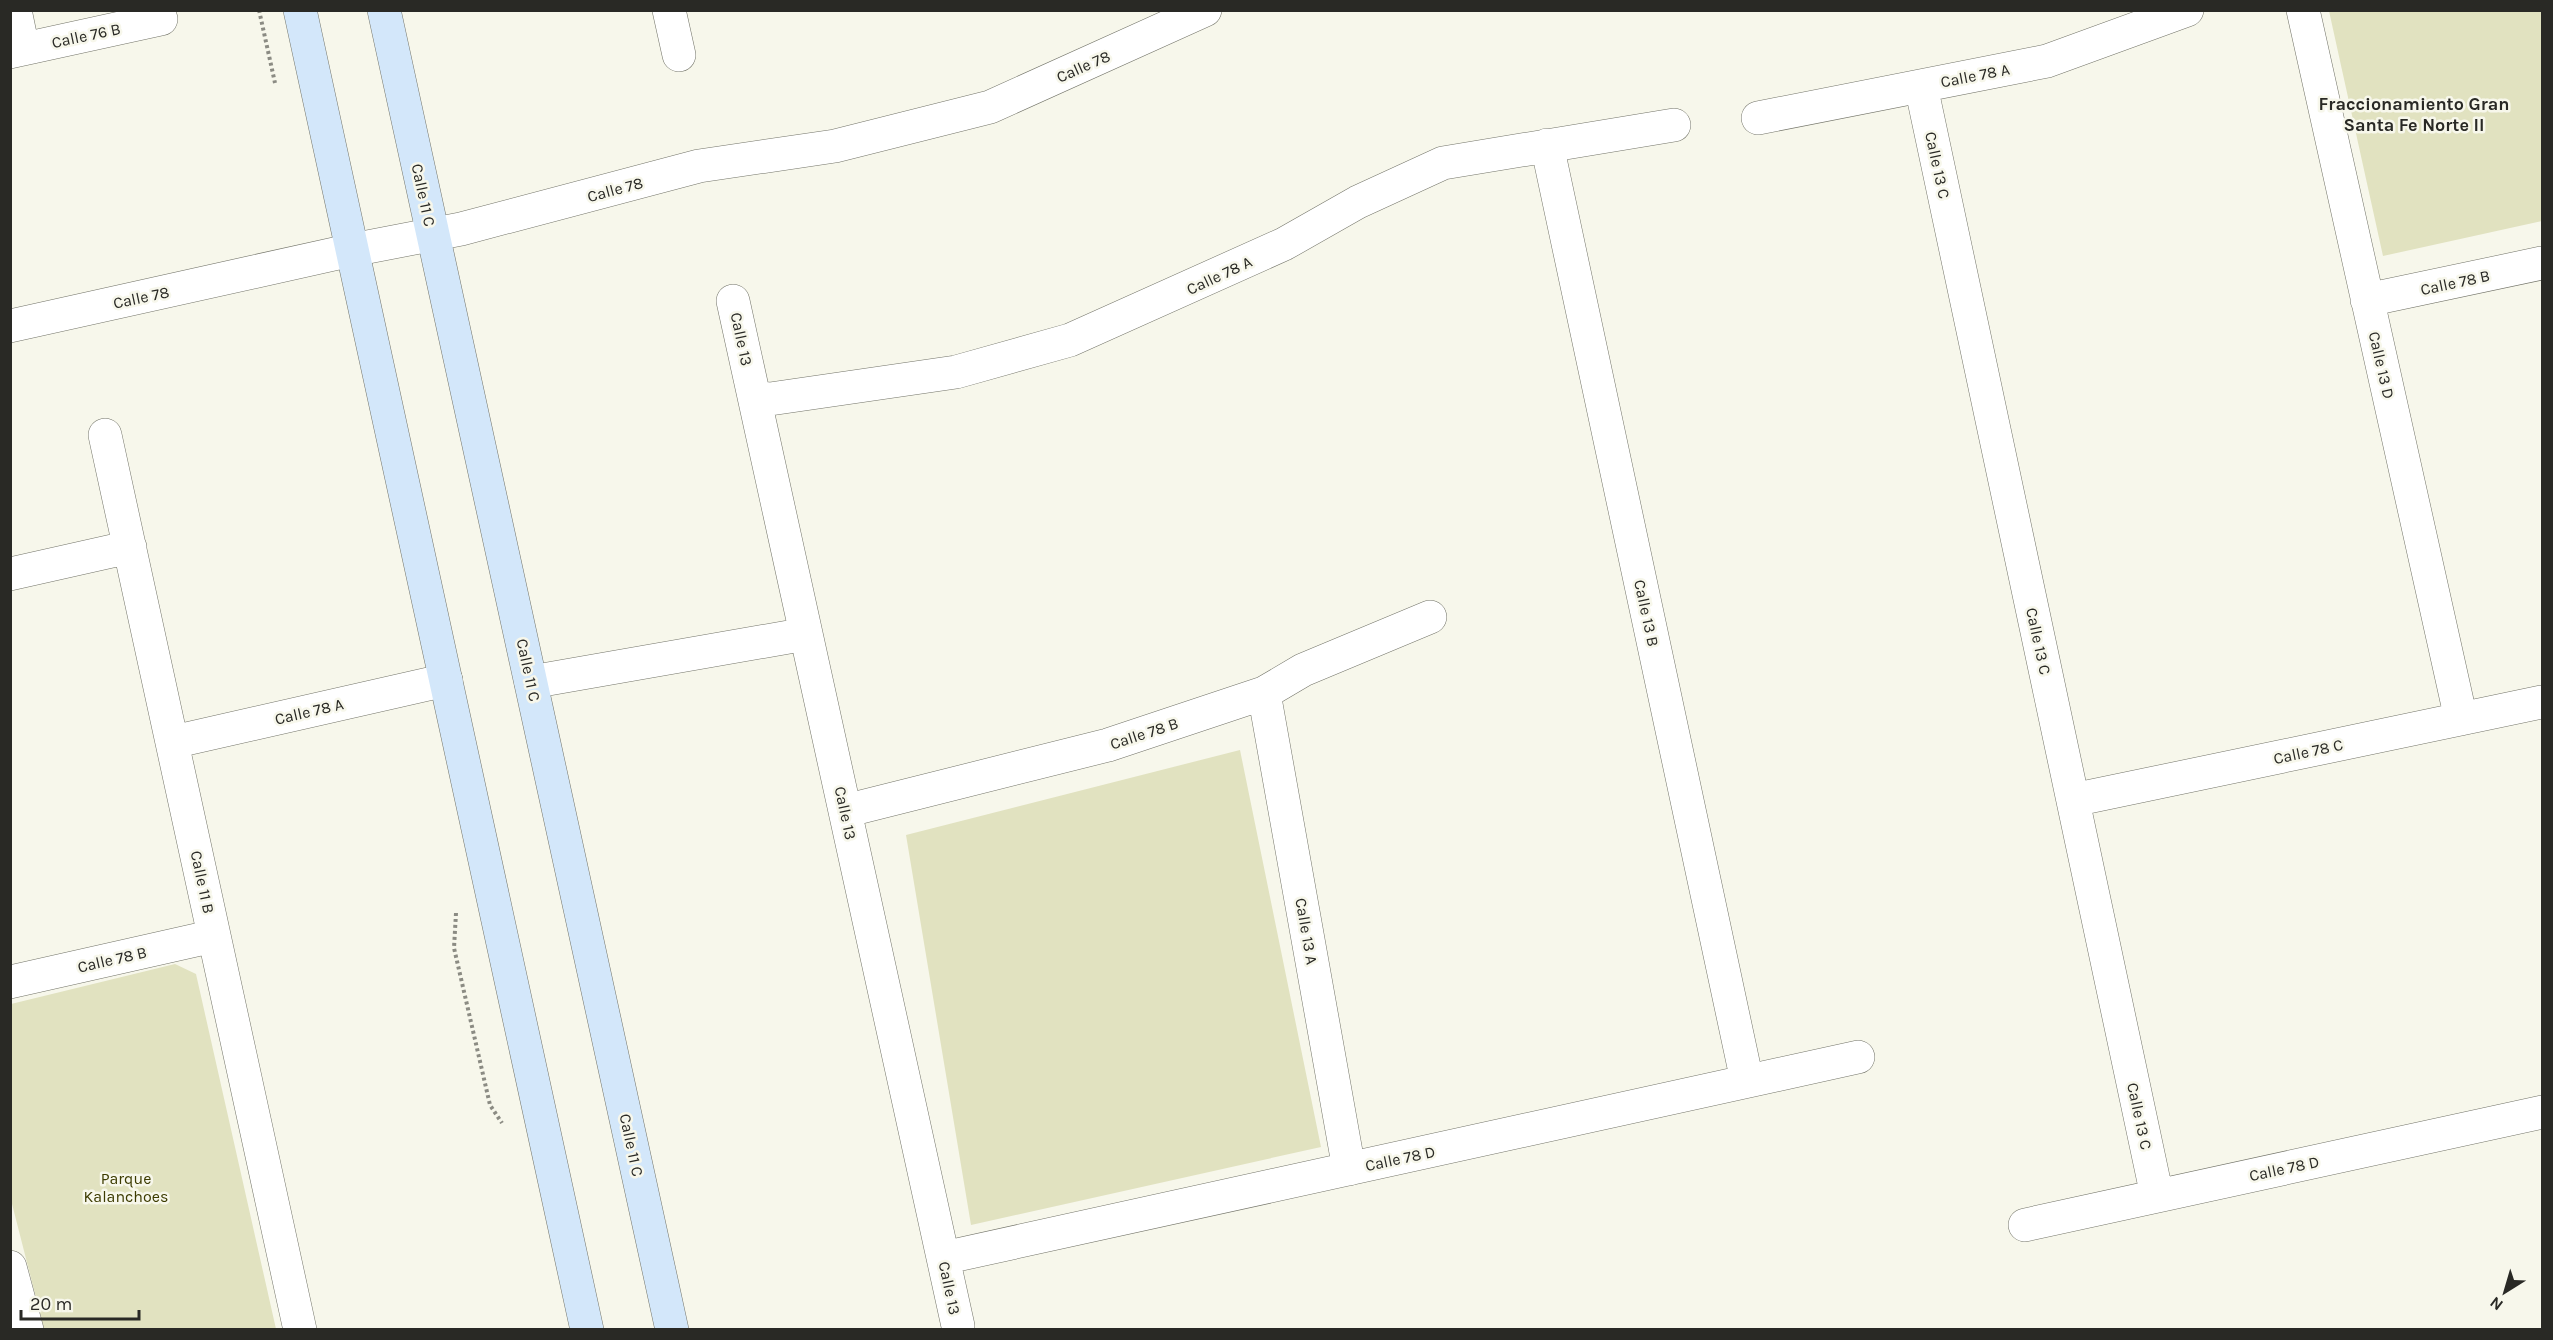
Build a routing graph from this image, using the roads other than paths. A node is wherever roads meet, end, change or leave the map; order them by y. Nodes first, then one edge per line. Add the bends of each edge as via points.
1 (15, 10) edge
2 (300, 10) edge
3 (384, 10) edge
4 (669, 10) edge
5 (1205, 10) edge
6 (2187, 10) edge
7 (2303, 10) edge
8 (161, 18) dead end
9 (17, 50) edge
10 (679, 55) dead end
11 (1921, 86) junction
12 (1758, 118) dead end
13 (1674, 125) dead end
14 (1548, 145) junction
15 (433, 235) junction
16 (352, 250) junction
17 (2542, 263) edge
18 (2367, 300) junction
19 (734, 301) dead end
20 (10, 326) edge
21 (754, 397) junction
22 (105, 435) dead end
23 (130, 547) junction
24 (10, 574) edge
25 (1430, 617) dead end
26 (806, 634) junction
27 (446, 680) junction
28 (531, 682) junction
29 (1264, 693) junction
30 (2542, 702) edge
31 (2461, 719) junction
32 (172, 742) junction
33 (2073, 800) junction
34 (845, 811) junction
35 (214, 936) junction
36 (10, 982) edge
37 (1858, 1057) dead end
38 (1747, 1081) junction
39 (2542, 1112) edge
40 (1349, 1169) junction
41 (2157, 1196) junction
42 (2025, 1224) dead end
43 (943, 1258) junction
44 (10, 1267) edge
45 (958, 1326) dead end
46 (27, 1329) edge
47 (300, 1329) edge
48 (587, 1329) edge
49 (672, 1329) edge

1 - 9 street
2 - 16 main road
3 - 15 main road, Calle 11 C
4 - 10 street
5 - 15 street, Calle 78 via 990,107 835,146 699,166
6 - 11 street, Calle 78 A via 2047,61
7 - 18 street, Calle 13 D
8 - 9 street, Calle 76 B
11 - 12 street, Calle 78 A
11 - 33 street, Calle 13 C
13 - 14 street, Calle 78 A
14 - 21 street, Calle 78 A via 1443,163 1358,202 1273,249 1070,340 956,372 770,399
14 - 38 street, Calle 13 B
15 - 16 street, Calle 78
15 - 28 main road, Calle 11 C
16 - 20 street, Calle 78
16 - 27 main road
17 - 18 street, Calle 78 B
18 - 31 street, Calle 13 D
19 - 21 street, Calle 13
21 - 26 street, Calle 13
22 - 23 street, Calle 11 B
23 - 24 street
23 - 32 street, Calle 11 B
25 - 29 street, Calle 78 B via 1303,670
26 - 28 street
26 - 34 street, Calle 13
27 - 32 street, Calle 78 A
27 - 48 main road
28 - 49 main road, Calle 11 C
29 - 34 street, Calle 78 B via 1108,745
29 - 40 street, Calle 13 A
30 - 31 street, Calle 78 C
31 - 33 street, Calle 78 C
32 - 35 street, Calle 11 B
33 - 41 street, Calle 13 C
34 - 43 street, Calle 13
35 - 36 street, Calle 78 B
35 - 47 street, Calle 11 B
37 - 38 street, Calle 78 D
38 - 40 street, Calle 78 D
39 - 41 street, Calle 78 D
40 - 43 street, Calle 78 D
41 - 42 street, Calle 78 D
43 - 45 street, Calle 13
44 - 46 street

